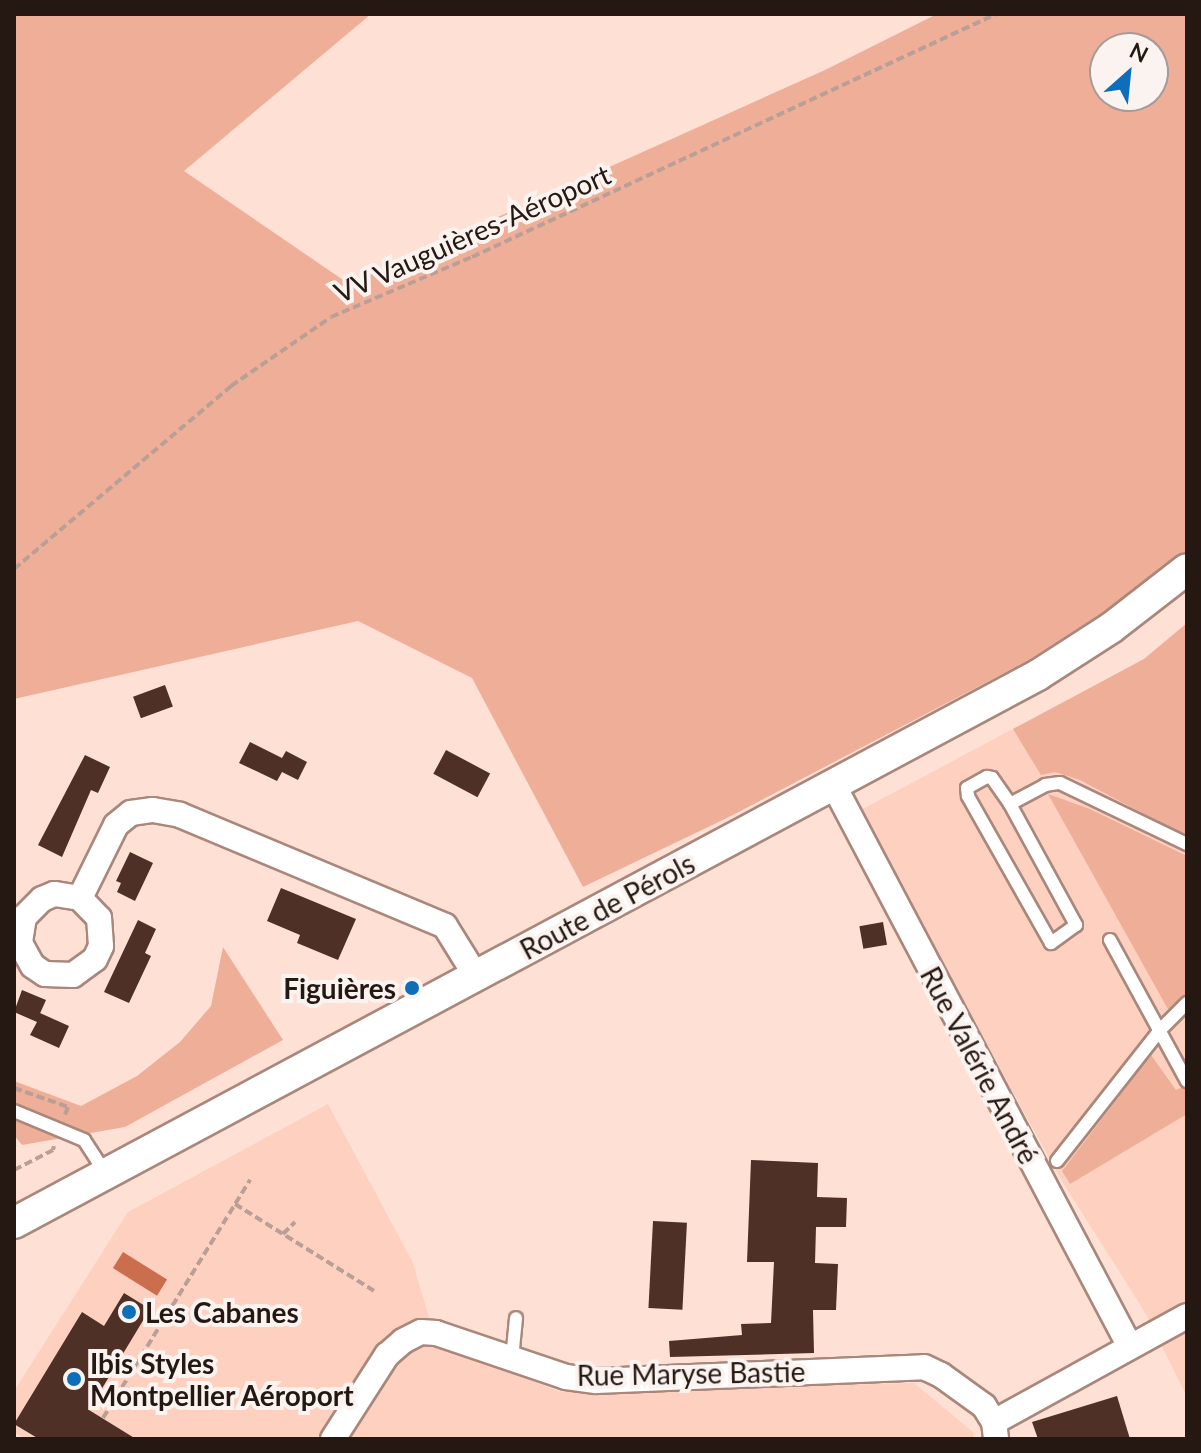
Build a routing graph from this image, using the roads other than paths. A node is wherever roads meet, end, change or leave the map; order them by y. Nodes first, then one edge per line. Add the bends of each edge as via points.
1 (1187, 569) edge
2 (833, 784) junction
3 (1010, 804) junction
4 (1187, 844) edge
5 (80, 898) dead end
6 (1110, 940) dead end
7 (476, 976) junction
8 (1187, 1003) edge
9 (1161, 1029) junction
10 (1187, 1081) edge
11 (14, 1111) edge
12 (1057, 1161) dead end
13 (106, 1174) junction
14 (14, 1223) edge
15 (1187, 1316) edge
16 (516, 1318) dead end
17 (1129, 1345) junction
18 (512, 1359) junction
19 (995, 1430) edge
20 (333, 1439) edge

1 - 2 street, Route de Pérols via 1111,628 1038,675
2 - 7 street, Route de Pérols
2 - 17 street, Rue Valérie André
3 - 3 lane via 1076,925 1051,943 967,788 992,778
3 - 4 lane via 1060,783
5 - 7 street via 116,825 131,813 180,815 445,926
6 - 9 lane
7 - 13 street, Route de Pérols
8 - 9 lane
9 - 10 lane
9 - 12 lane
11 - 13 lane via 84,1140
13 - 14 street, Route de Pérols
15 - 17 street
16 - 18 lane
17 - 19 street
18 - 19 street, Rue Maryse Bastie via 596,1381 924,1367 984,1406
18 - 20 street, Rue Maryse Bastie via 421,1332 387,1355

